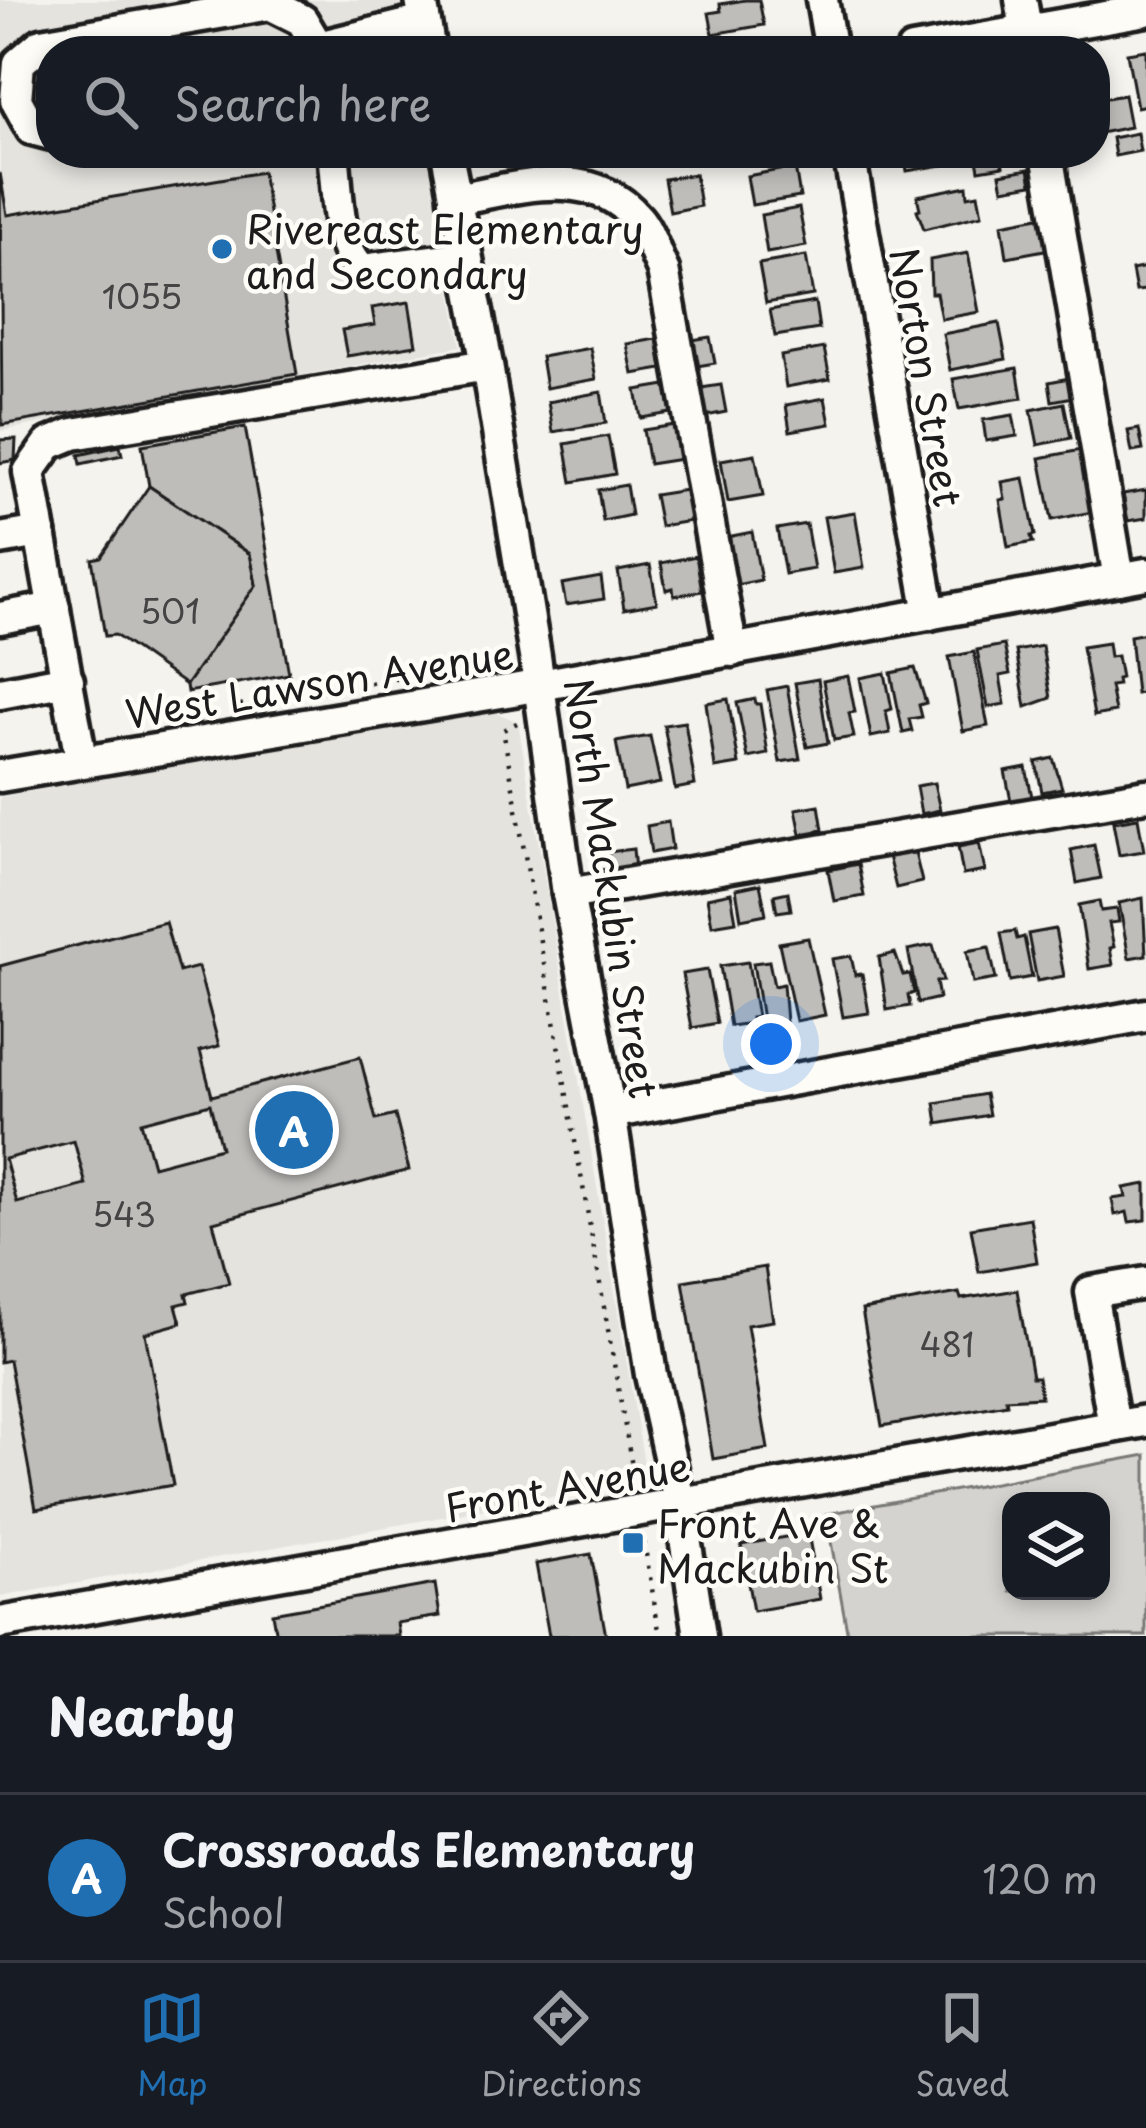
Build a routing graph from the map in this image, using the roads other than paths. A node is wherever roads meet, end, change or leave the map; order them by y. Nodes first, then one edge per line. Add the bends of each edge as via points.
1 (822, 0) edge
2 (1146, 10) edge
3 (425, 24) edge
4 (1026, 27) edge
5 (87, 36) edge
6 (311, 36) edge
7 (374, 36) edge
8 (828, 36) edge
9 (983, 36) edge
10 (36, 49) edge
11 (36, 131) edge
12 (335, 168) edge
13 (449, 168) edge
14 (852, 168) edge
15 (1051, 168) edge
16 (454, 199) junction
17 (464, 257) junction
18 (488, 365) junction
19 (15, 474) edge
20 (40, 532) junction
21 (0, 539) edge
22 (1132, 577) edge
23 (55, 608) junction
24 (930, 614) junction
25 (0, 618) edge
26 (733, 650) junction
27 (68, 680) junction
28 (540, 686) junction
29 (0, 693) edge
30 (81, 759) junction
31 (0, 776) edge
32 (1146, 795) edge
33 (568, 894) junction
34 (1146, 1015) edge
35 (610, 1113) junction
36 (1146, 1283) edge
37 (1146, 1420) edge
38 (1114, 1426) junction
39 (680, 1505) junction
40 (0, 1623) edge
41 (700, 1636) edge

1 - 8 street
2 - 4 street
3 - 7 street
4 - 9 street
5 - 6 street via 270,4 302,20
10 - 11 street via 20,63 16,100
12 - 17 street via 351,261 363,270
13 - 16 street, North Mackubin Street
14 - 24 street, Norton Street
15 - 22 street
16 - 17 street, North Mackubin Street
16 - 26 street via 570,182 603,190 640,221 663,270
17 - 18 street, North Mackubin Street
18 - 19 street via 73,434
18 - 28 street, North Mackubin Street
19 - 20 street
20 - 21 street
20 - 23 street
22 - 24 street, West Lawson Avenue
23 - 25 street
23 - 27 street
24 - 26 street, West Lawson Avenue
26 - 28 street, West Lawson Avenue
27 - 29 street
27 - 30 street
28 - 30 street, West Lawson Avenue
28 - 33 street, North Mackubin Street
30 - 31 street, West Lawson Avenue
32 - 33 street
33 - 35 street, North Mackubin Street
34 - 35 street
35 - 39 street, North Mackubin Street
36 - 38 street via 1091,1292
37 - 38 street, Front Avenue
38 - 39 street, Front Avenue
39 - 40 street, Front Avenue
39 - 41 street, North Mackubin Street

